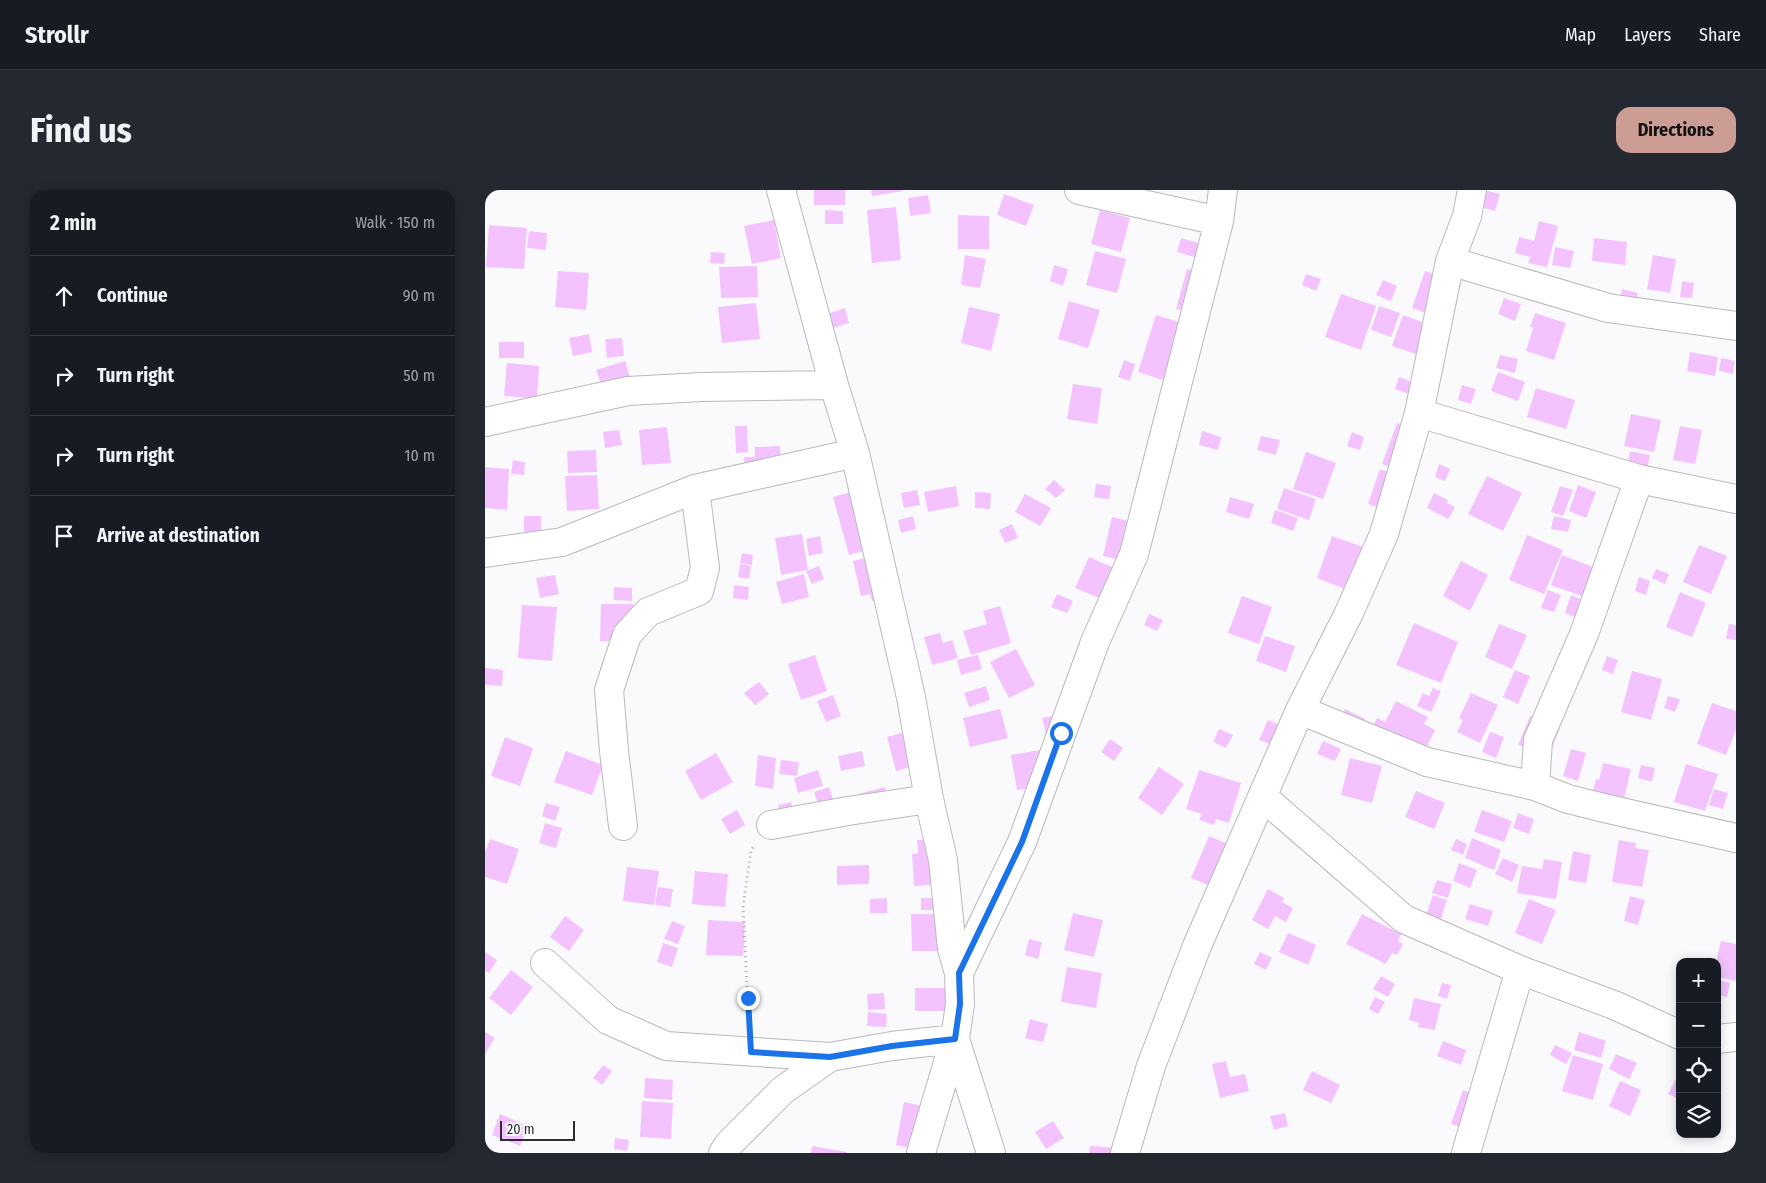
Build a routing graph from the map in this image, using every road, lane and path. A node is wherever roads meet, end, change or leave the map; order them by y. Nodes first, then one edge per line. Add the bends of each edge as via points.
1 (781, 190) edge
2 (1079, 190) edge
3 (1223, 190) edge
4 (1473, 190) edge
5 (1219, 221) junction
6 (1450, 261) junction
7 (1736, 326) edge
8 (834, 385) junction
9 (1419, 413) junction
10 (485, 422) edge
11 (855, 453) junction
12 (1639, 478) junction
13 (695, 490) junction
14 (1736, 499) edge
15 (485, 553) edge
16 (1300, 710) junction
17 (1535, 786) junction
18 (1263, 797) junction
19 (929, 799) junction
20 (771, 825) joint
21 (623, 826) dead end
22 (1736, 838) edge
23 (545, 963) dead end
24 (1520, 970) junction
25 (959, 973) junction
26 (1676, 1033) edge
27 (1736, 1037) edge
28 (955, 1039) junction
29 (1721, 1039) edge
30 (751, 1052) junction
31 (830, 1057) junction
32 (723, 1153) edge
33 (921, 1153) edge
34 (991, 1153) edge
35 (1125, 1153) edge
36 (1466, 1153) edge

1 - 8 street
2 - 5 street
3 - 5 street
4 - 6 street
5 - 25 street via 1133,554 1095,642 1022,842
6 - 7 street via 1608,308
6 - 9 street
8 - 10 street via 628,391
8 - 11 street
9 - 12 street
9 - 16 street via 1384,534
11 - 13 street
11 - 19 street via 911,698
12 - 14 street
12 - 17 street via 1584,634 1537,740
13 - 15 street via 562,542
13 - 21 street via 705,568 699,591 648,612 627,634 609,690
16 - 17 street via 1427,762
16 - 18 street
17 - 22 street via 1568,799
18 - 24 street via 1405,919
18 - 35 street via 1197,946 1151,1066
19 - 20 street
19 - 25 street via 943,860 952,948
20 - 30 path via 751,850 743,907
23 - 30 street via 608,1020 666,1046
24 - 26 street via 1614,1005
24 - 36 street
25 - 28 street via 960,1004
27 - 29 street
28 - 31 street
28 - 33 street
28 - 34 street
30 - 31 street
31 - 32 street via 783,1090

